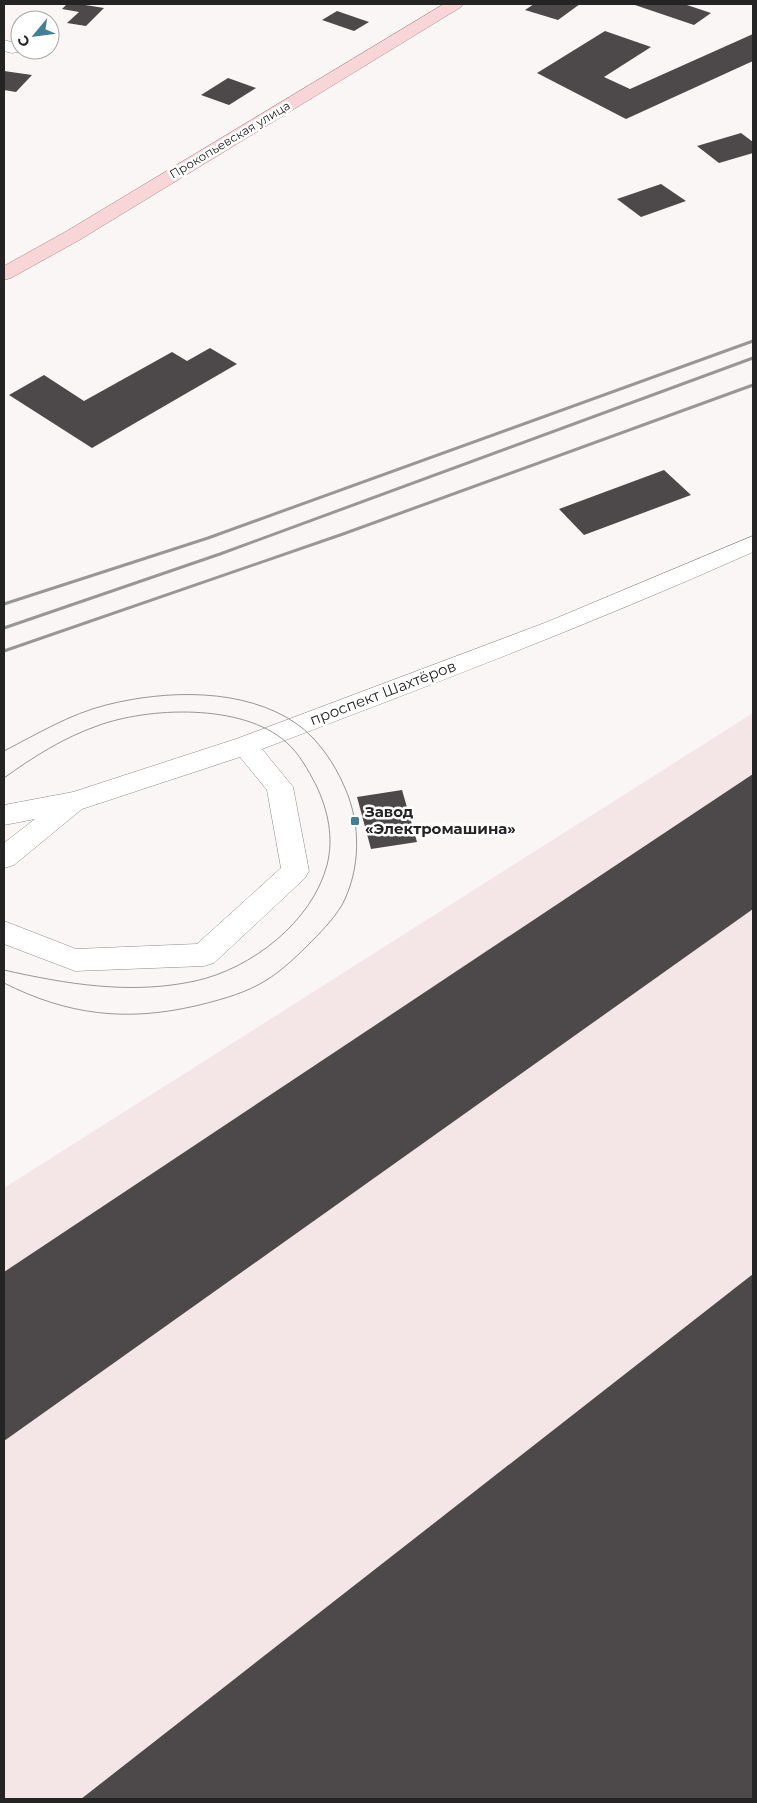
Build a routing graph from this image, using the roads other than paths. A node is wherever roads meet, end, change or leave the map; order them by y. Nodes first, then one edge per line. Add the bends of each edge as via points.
1 (455, 4) edge
2 (4, 274) edge
3 (753, 542) edge
4 (245, 746) junction
5 (74, 802) junction
6 (4, 815) edge
7 (4, 858) edge
8 (4, 932) edge

1 - 2 main road, Прокопьевская улица
3 - 4 street, проспект Шахтёров via 555,628
4 - 5 street, проспект Шахтёров
4 - 8 street via 280,787 295,872 204,956 75,960
5 - 6 street, проспект Шахтёров
5 - 7 street

